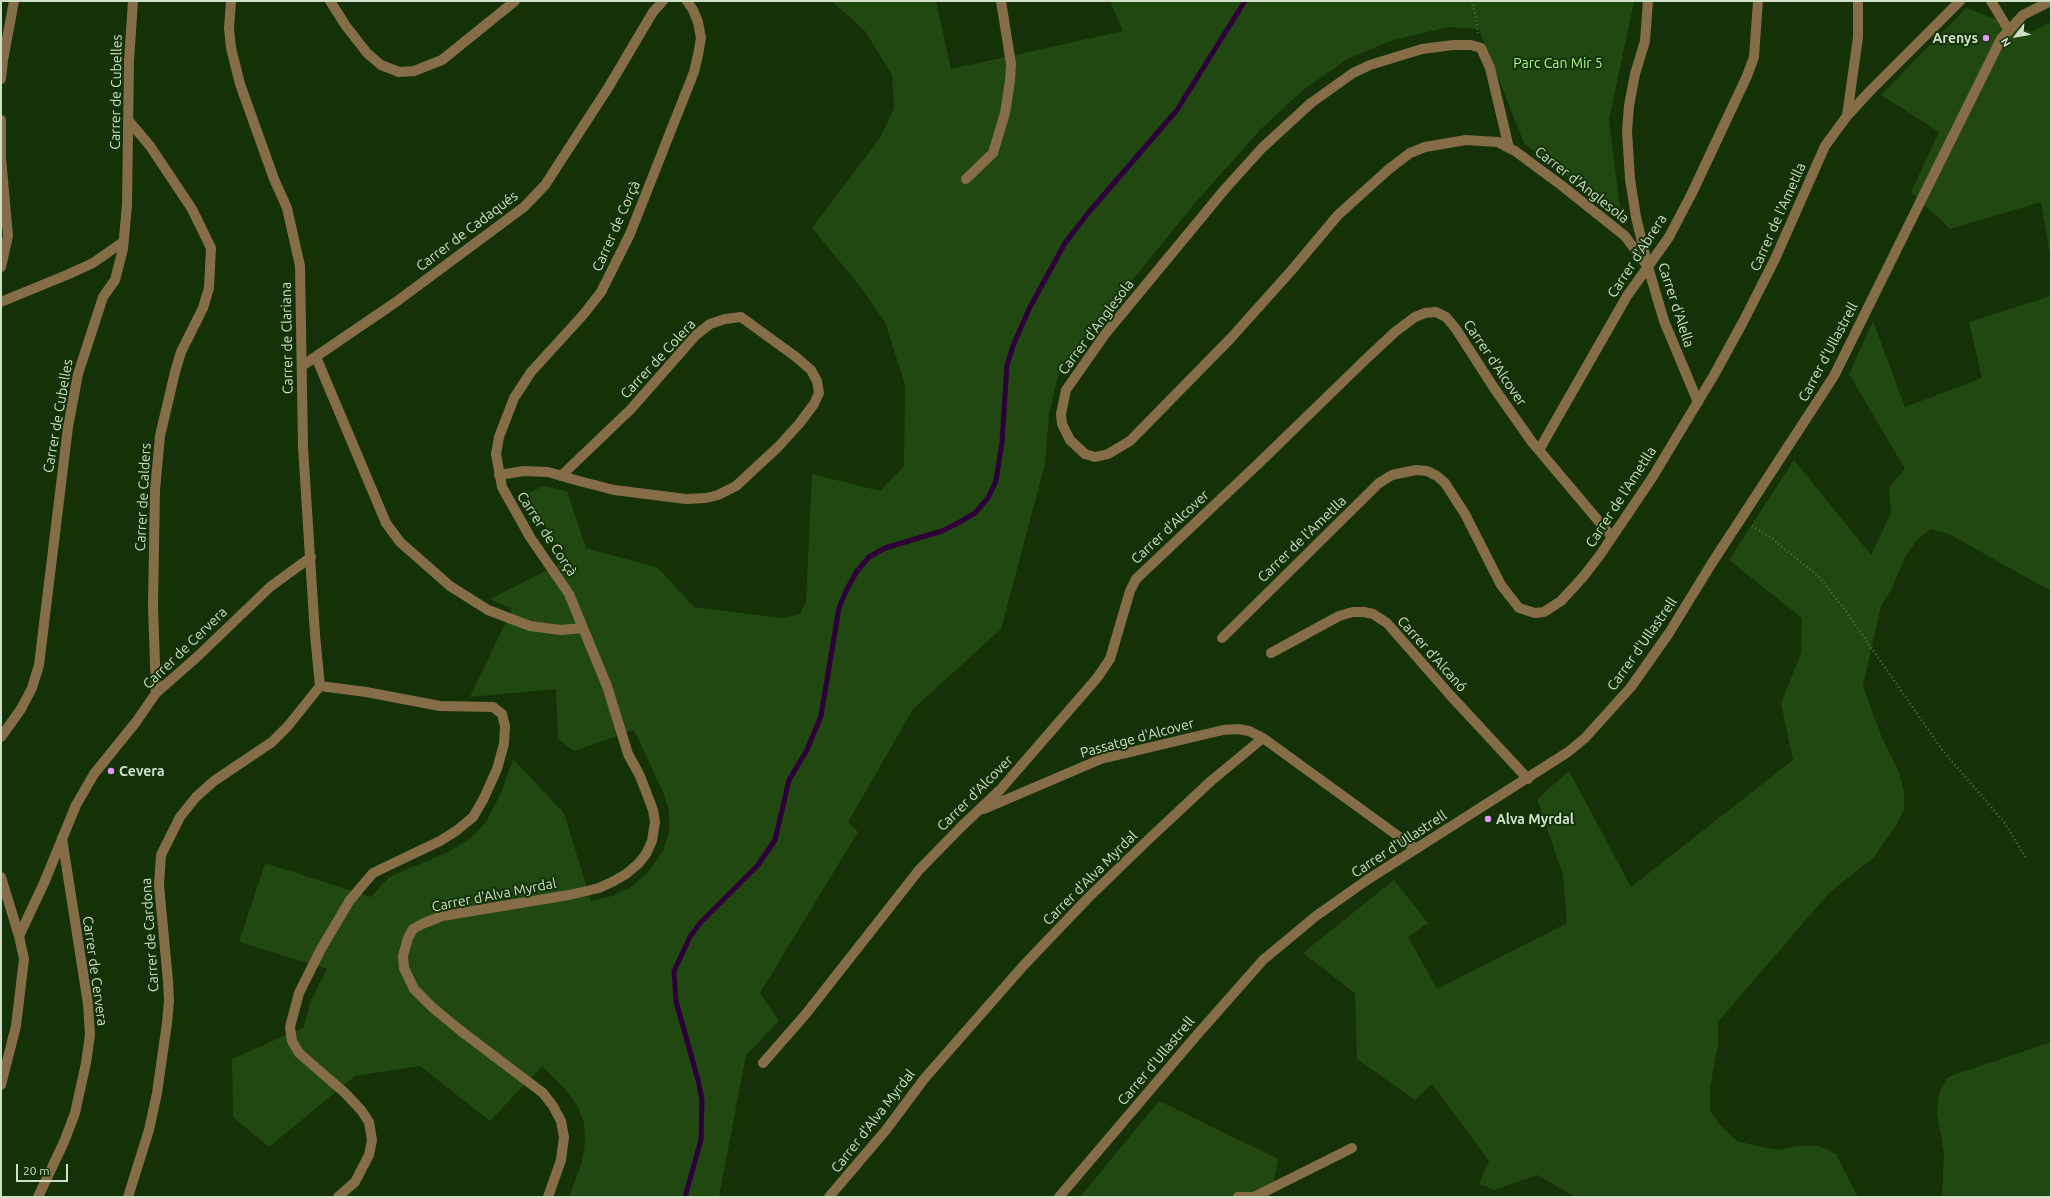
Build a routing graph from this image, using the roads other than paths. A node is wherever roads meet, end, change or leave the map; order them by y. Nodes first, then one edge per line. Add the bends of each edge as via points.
1 (14, 1) edge
2 (133, 1) edge
3 (231, 1) edge
4 (330, 1) edge
5 (515, 1) edge
6 (663, 1) edge
7 (687, 1) edge
8 (1002, 1) edge
9 (1648, 1) edge
10 (1758, 1) edge
11 (1858, 1) edge
12 (1960, 1) edge
13 (1991, 1) edge
14 (2051, 2) edge
15 (2008, 29) junction
16 (1, 79) edge
17 (1847, 116) junction
18 (1, 120) edge
19 (128, 120) junction
20 (1509, 148) junction
21 (966, 180) dead end
22 (3, 199) edge
23 (123, 242) junction
24 (1, 267) edge
25 (1648, 267) junction
26 (1, 302) edge
27 (316, 357) junction
28 (302, 366) junction
29 (1698, 402) junction
30 (1539, 450) junction
31 (498, 475) junction
32 (560, 476) junction
33 (1612, 537) junction
34 (311, 557) junction
35 (582, 628) junction
36 (1222, 638) dead end
37 (1271, 653) dead end
38 (320, 686) junction
39 (156, 693) junction
40 (1, 737) edge
41 (1263, 738) junction
42 (1528, 779) junction
43 (976, 812) junction
44 (62, 837) junction
45 (1416, 849) junction
46 (1, 877) edge
47 (19, 936) junction
48 (763, 1063) dead end
49 (1, 1085) edge
50 (1352, 1148) dead end
51 (38, 1197) edge
52 (128, 1197) edge
53 (338, 1197) edge
54 (548, 1197) edge
55 (829, 1197) edge
56 (1059, 1197) edge
57 (1238, 1197) edge
58 (1253, 1197) edge

1 - 16 street
2 - 19 street, Carrer de Cubelles
3 - 28 street, Carrer de Clariana via 229,28 240,84 287,208 296,241 300,266
4 - 5 street via 367,53 381,65 399,72 414,71 442,60
6 - 27 street, Carrer de Cadaqués via 653,12 608,88 545,185 524,207
7 - 31 street, Carrer de Corçà via 698,22 701,38 698,55 694,72 648,190 630,234 601,292 531,372 514,398 499,437 496,454
8 - 21 street via 1011,64 1005,113 993,153
9 - 25 street, Carrer d'Alella via 1645,41 1635,74 1627,131 1630,179
10 - 25 street, Carrer d'Abrera via 1754,57 1747,76 1672,230
11 - 17 street via 1858,37
12 - 17 street, Carrer de l'Ametlla
13 - 15 street
14 - 15 street, Carrer d'Ullastrell via 2024,15
15 - 42 street, Carrer d'Ullastrell via 1834,376 1632,687 1585,738
17 - 29 street, Carrer de l'Ametlla via 1825,146 1775,259
18 - 22 street
19 - 23 street, Carrer de Cubelles via 127,205
19 - 39 street, Carrer de Calders via 150,146 192,209 211,248 209,288 175,372 160,436 155,490 153,606
20 - 20 street, Carrer d'Anglesola via 1498,142 1466,140 1426,147 1410,154 1363,191 1338,215 1230,339 1130,441 1108,454 1095,456 1085,454 1070,440 1062,424 1062,404 1066,390 1082,364 1220,195 1277,132 1353,73 1422,49 1453,45 1481,48 1490,68
20 - 25 street, Carrer d'Anglesola via 1625,236
22 - 24 street via 8,236
23 - 26 street via 93,263
23 - 40 street, Carrer de Cubelles via 115,280 103,297 78,374 67,435 39,665 32,688 21,709
25 - 29 street, Carrer d'Alella via 1664,321
25 - 30 street, Carrer d'Abrera via 1627,296
27 - 28 street, Carrer de Cadaqués
27 - 35 street via 386,523 400,542 450,586 488,610 530,626 561,630
28 - 34 street, Carrer de Clariana via 303,448
29 - 33 street, Carrer de l'Ametlla via 1652,478
30 - 33 street, Carrer d'Alcover
30 - 43 street, Carrer d'Alcover via 1446,317 1436,312 1416,317 1370,355 1136,578 1128,598 1117,643 1102,672 1037,749
31 - 32 street, Carrer de Colera via 524,470
31 - 35 street, Carrer de Corçà via 513,508 569,594
32 - 32 street, Carrer de Colera via 631,409 696,335 710,324 741,317 796,357 817,381 819,393 799,424 741,482 718,495 686,499 614,490
33 - 36 street, Carrer de l'Ametlla via 1583,577 1561,601 1544,612 1527,612 1519,608 1501,585 1465,514 1446,483 1427,471 1403,471 1392,474 1379,483
34 - 38 street, Carrer de Clariana
34 - 39 street, Carrer de Cervera via 270,587 198,657
35 - 54 street, Carrer d'Alva Myrdal via 607,686 628,754 653,810 655,822 646,854 626,874 599,888 442,916 422,924 413,929 403,956 408,980 432,1008 543,1093 553,1106 561,1121 564,1137 561,1160
37 - 42 street, Carrer d'Alcanó via 1339,616 1353,612 1373,614 1387,623 1450,696
38 - 52 street, Carrer de Cardona via 272,742 214,781 196,797 180,817 161,855 159,885 168,981 167,1023 149,1130
38 - 53 street via 440,706 493,707 502,714 505,726 504,744 497,769 473,816 440,841 373,873 350,900 299,993 290,1027 292,1041 299,1054 345,1093 369,1122 372,1140 369,1155 355,1182
39 - 44 street, Carrer de Cervera via 94,774 76,805
41 - 43 street, Passatge d'Alcover via 1249,731 1223,730 1101,759
41 - 45 street
41 - 55 street, Carrer d'Alva Myrdal via 1211,781 1150,838 1024,964 924,1080 886,1130
42 - 45 street, Carrer d'Ullastrell
43 - 48 street, Carrer d'Alcover via 919,870 805,1015
44 - 47 street, Carrer de Cervera via 44,884
44 - 51 street, Carrer de Cervera via 88,1004 90,1035 75,1113
45 - 56 street, Carrer d'Ullastrell via 1316,916 1264,960
46 - 47 street
47 - 49 street via 24,959 16,1026
50 - 58 street
57 - 58 street

